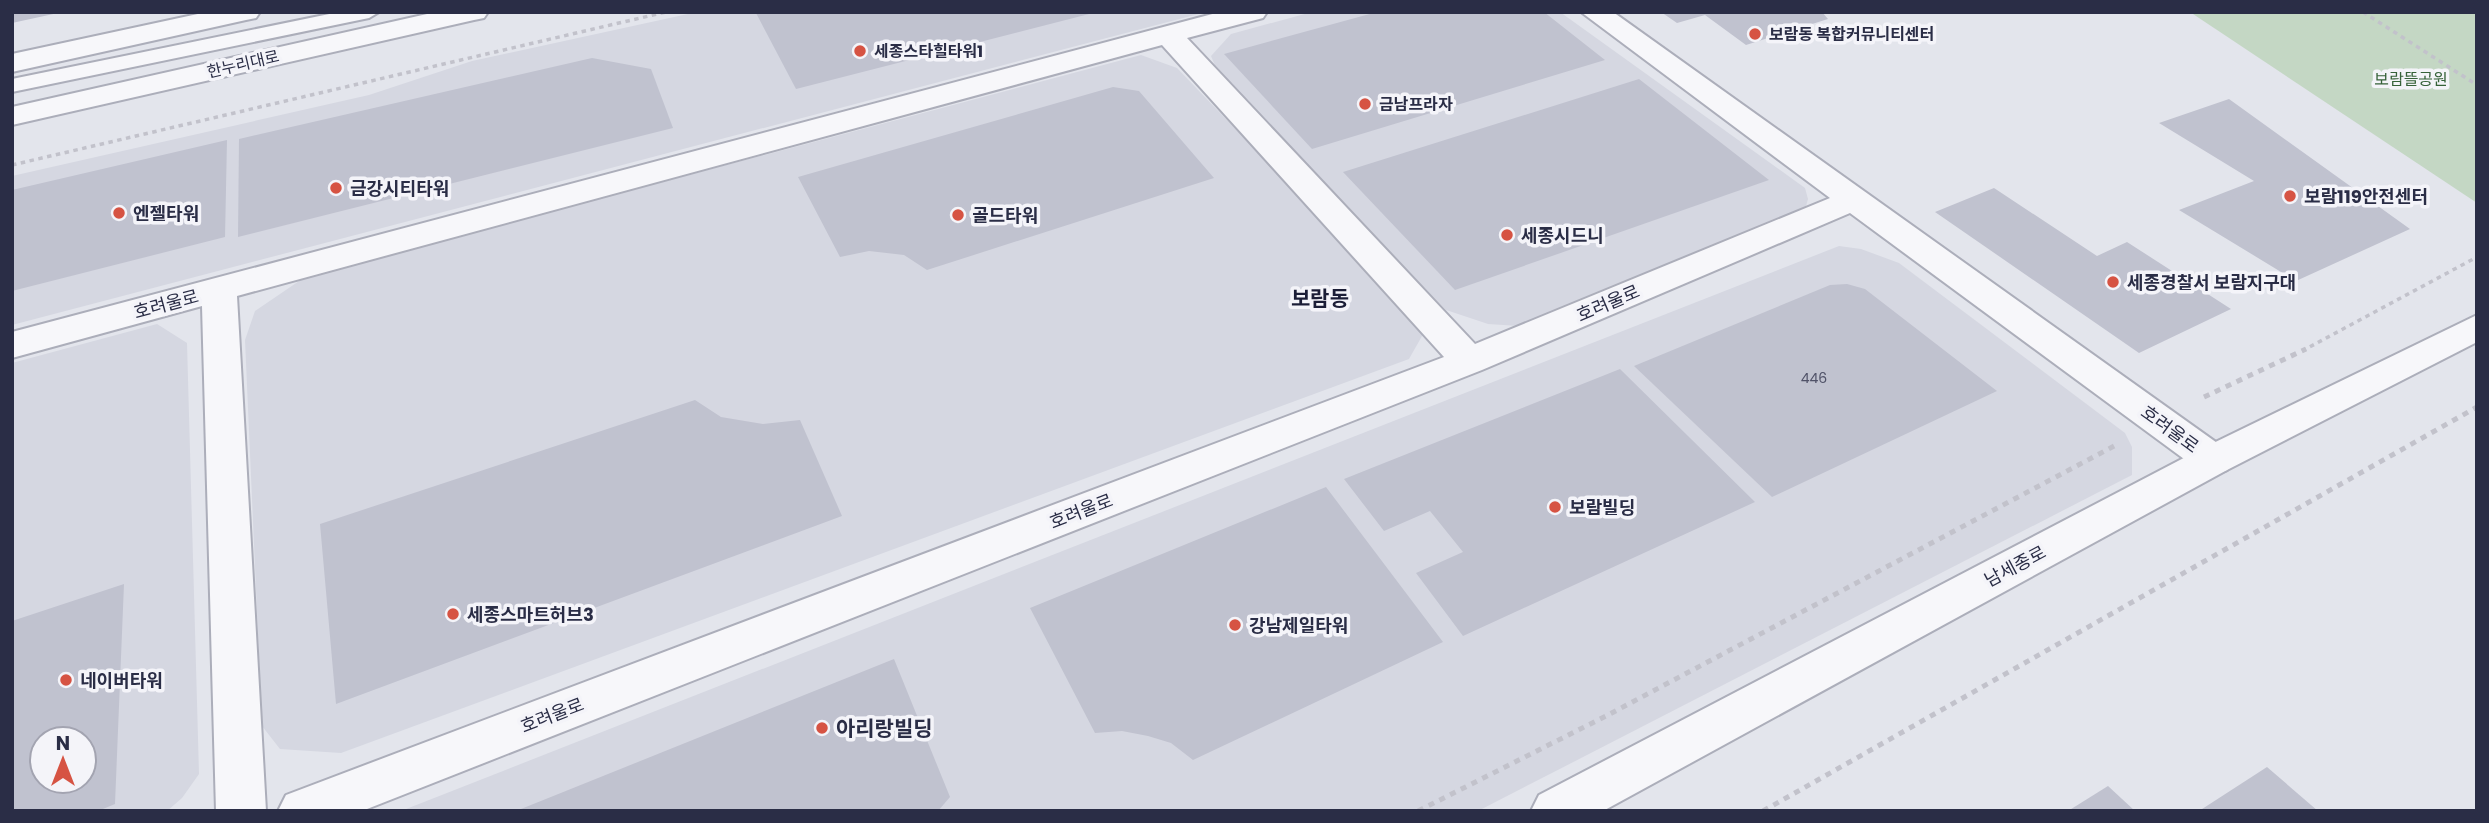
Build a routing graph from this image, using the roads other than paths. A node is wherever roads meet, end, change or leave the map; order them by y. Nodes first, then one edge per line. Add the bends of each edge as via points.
1 (246, 12) edge
2 (369, 12) edge
3 (474, 12) edge
4 (1253, 12) edge
5 (1595, 12) edge
6 (1168, 35) junction
7 (12, 63) edge
8 (12, 86) edge
9 (12, 116) edge
10 (1854, 200) junction
11 (219, 290) junction
12 (2477, 327) edge
13 (12, 345) edge
14 (1469, 361) junction
15 (2213, 460) junction
16 (241, 811) edge
17 (303, 811) edge
18 (1556, 811) edge

1 - 7 street
2 - 8 lane
3 - 9 street, 한누리대로
4 - 6 street, 호려울로
5 - 10 street, 호려울로
6 - 11 street, 호려울로
6 - 14 street
10 - 14 street, 호려울로
10 - 15 street, 호려울로
11 - 13 street, 호려울로
11 - 16 street
12 - 15 street, 남세종로
14 - 17 street, 호려울로
15 - 18 street, 남세종로

